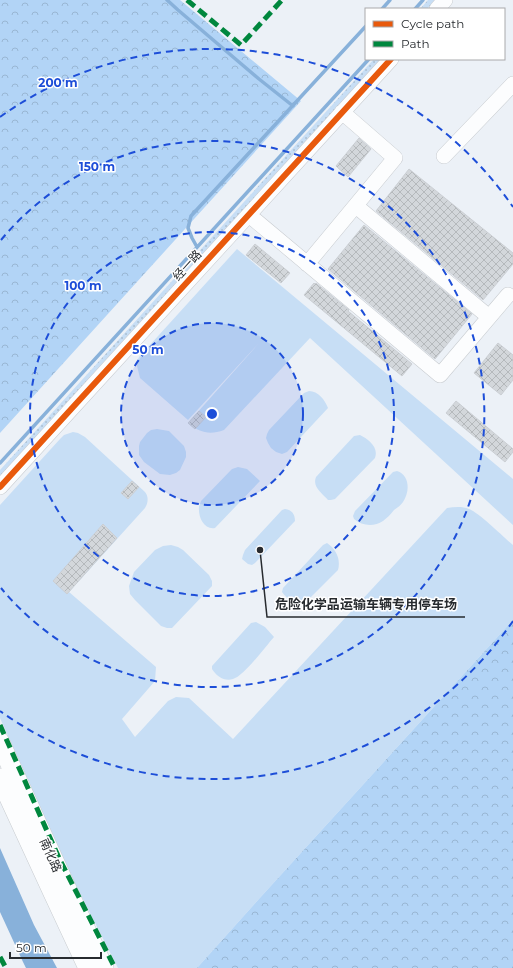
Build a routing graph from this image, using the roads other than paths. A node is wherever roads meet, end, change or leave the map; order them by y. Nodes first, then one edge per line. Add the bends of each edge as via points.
1 (445, 0) edge
2 (438, 8) edge
3 (390, 60) edge
4 (513, 84) edge
5 (342, 112) junction
6 (444, 156) dead end
7 (356, 206) junction
8 (249, 215) junction
9 (308, 264) junction
10 (508, 295) dead end
11 (489, 317) junction
12 (0, 487) edge
13 (0, 742) edge
14 (0, 778) edge
15 (88, 968) edge
16 (104, 968) edge

1 - 2 street
3 - 5 street, 经一路
4 - 6 street
5 - 7 street via 395,158
5 - 8 street, 经一路
7 - 9 street
7 - 11 street
8 - 9 street
8 - 12 street, 经一路
9 - 11 street via 440,375
10 - 11 street
13 - 16 main road, 南化路
14 - 15 main road, 南化路

